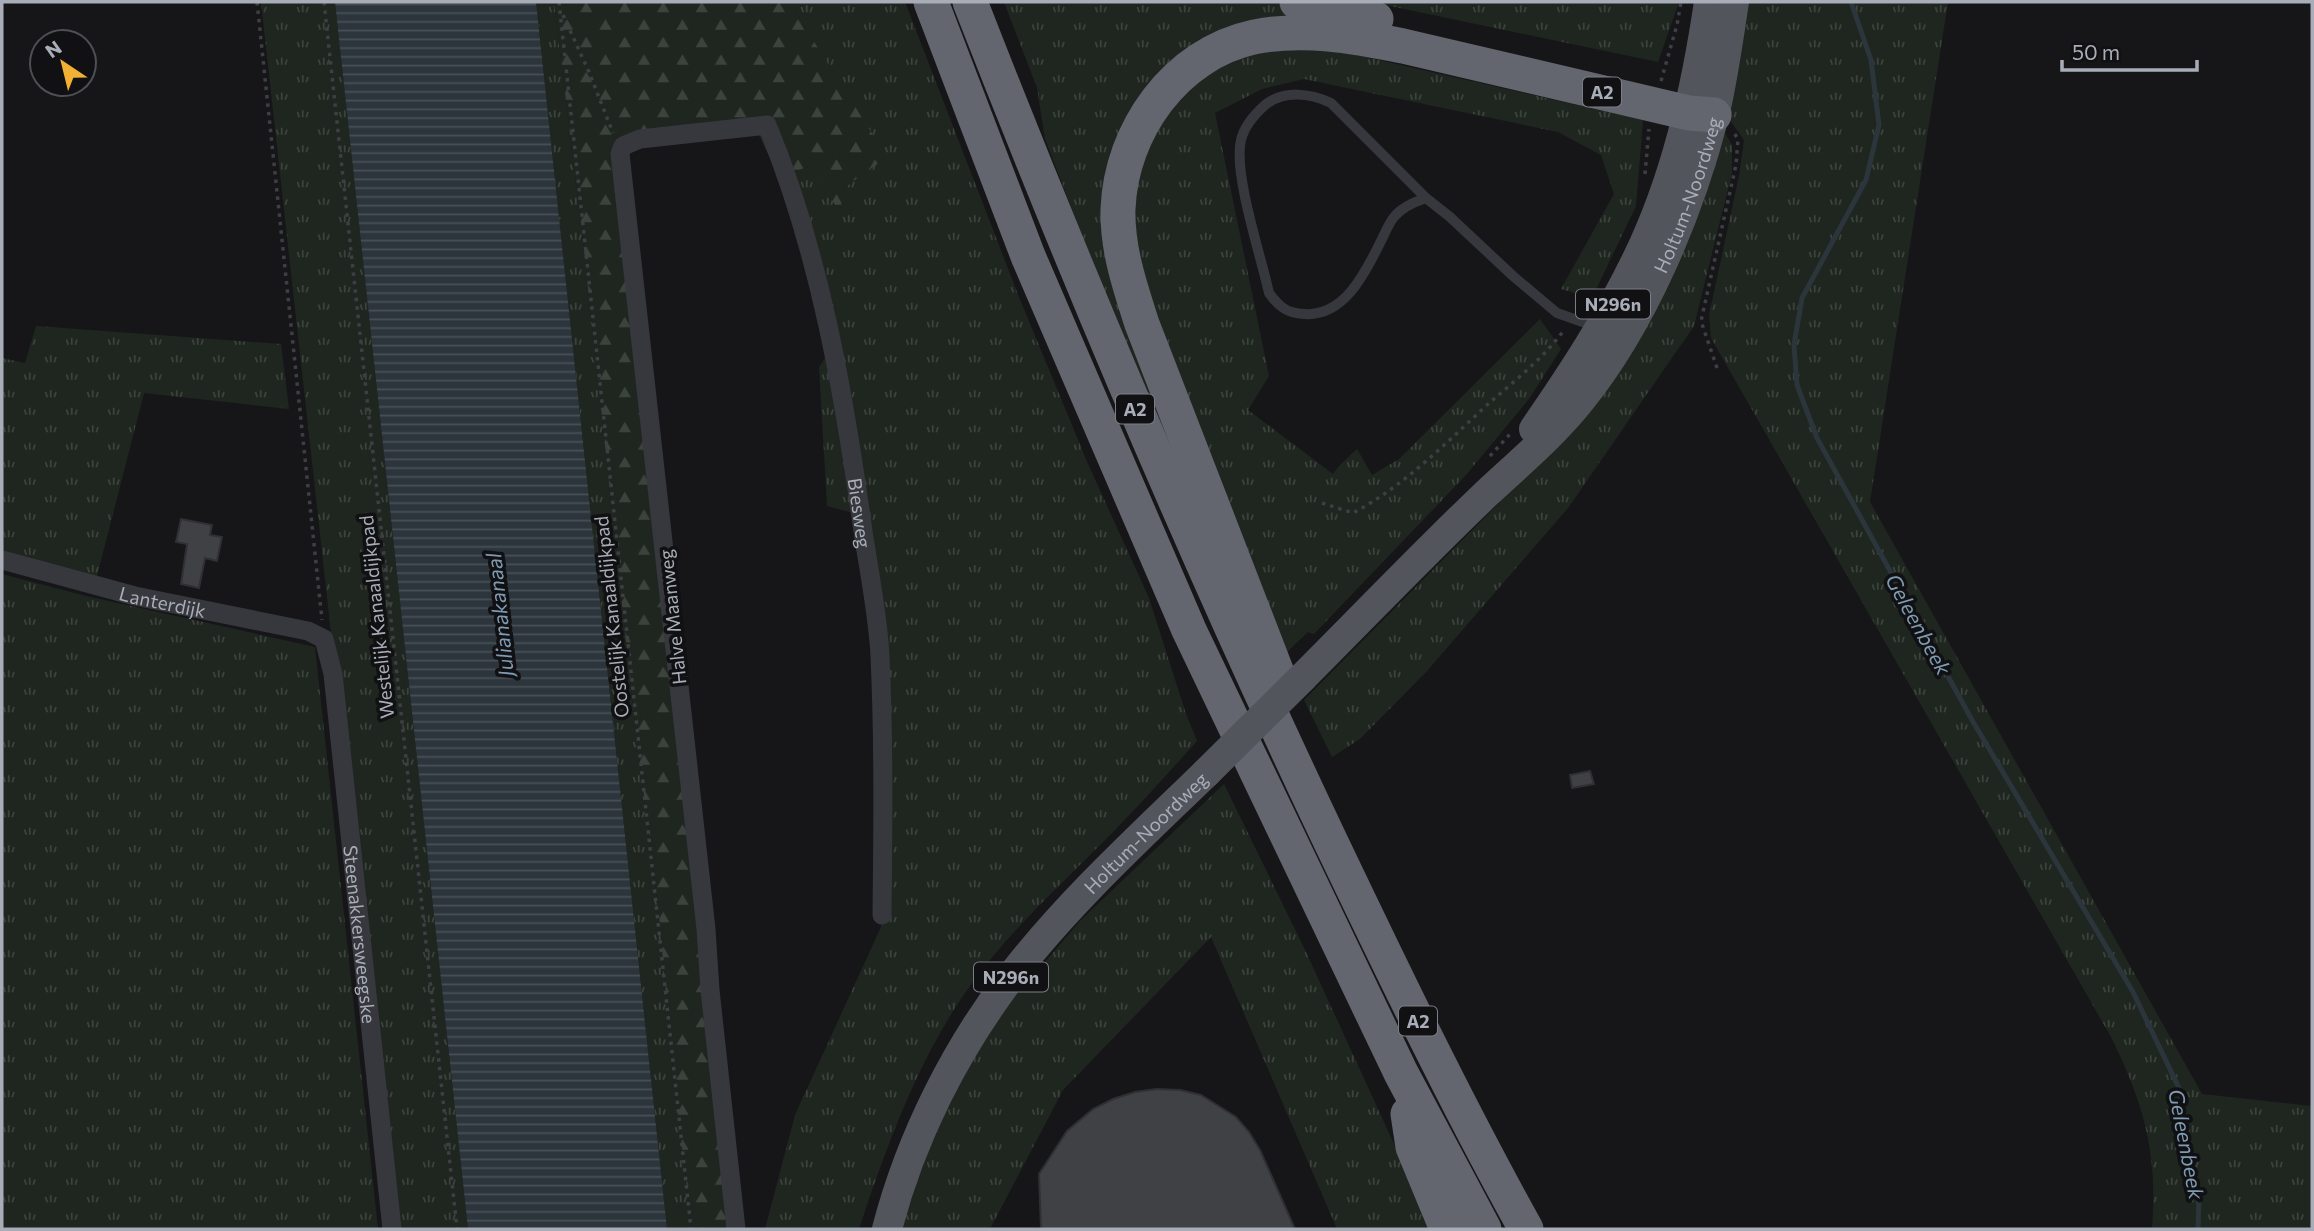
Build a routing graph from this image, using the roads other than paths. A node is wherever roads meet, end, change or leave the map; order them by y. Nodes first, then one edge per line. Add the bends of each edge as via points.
1 (931, 2) edge
2 (970, 2) edge
3 (1297, 2) edge
4 (1709, 2) edge
5 (1734, 2) edge
6 (1682, 101) junction
7 (623, 146) joint
8 (1426, 198) junction
9 (1613, 331) junction
10 (2, 560) edge
11 (324, 639) joint
12 (1315, 810) junction
13 (882, 915) dead end
14 (1401, 1073) junction
15 (392, 1229) edge
16 (736, 1229) edge
17 (887, 1229) edge
18 (1447, 1229) edge
19 (1484, 1229) edge
20 (1526, 1229) edge

1 - 14 highway, A2 via 1028,256 1118,471
2 - 12 highway, A2 via 1141,425
3 - 6 highway, A2
4 - 6 main road, Holtum-Noordweg / N296n
5 - 6 main road, Holtum-Noordweg / N296n
6 - 9 main road, Holtum-Noordweg / N296n via 1693,186 1666,256
6 - 12 highway, A2 via 1367,39 1290,33 1252,38 1196,63 1157,100 1136,134 1120,191 1125,268 1147,337 1287,699
7 - 13 street, Biesweg via 640,139 762,125 773,140 823,303 852,447 880,653
7 - 16 street, Halve Maanweg via 620,154
8 - 8 lane via 1394,217 1349,295 1312,315 1292,313 1269,293 1238,163 1241,137 1255,114 1273,99 1316,96 1331,103
8 - 9 lane via 1557,313
9 - 17 main road, Holtum-Noordweg / N296n, bridge via 1580,401 1540,445 1093,884 1031,953 970,1036 935,1102
10 - 11 street, Lanterdijk via 135,596 308,631
11 - 15 street, Steenakkersweegske via 333,674
12 - 20 highway, A2 via 1378,943
14 - 18 highway, A2 via 1413,1147
14 - 19 highway, A2

